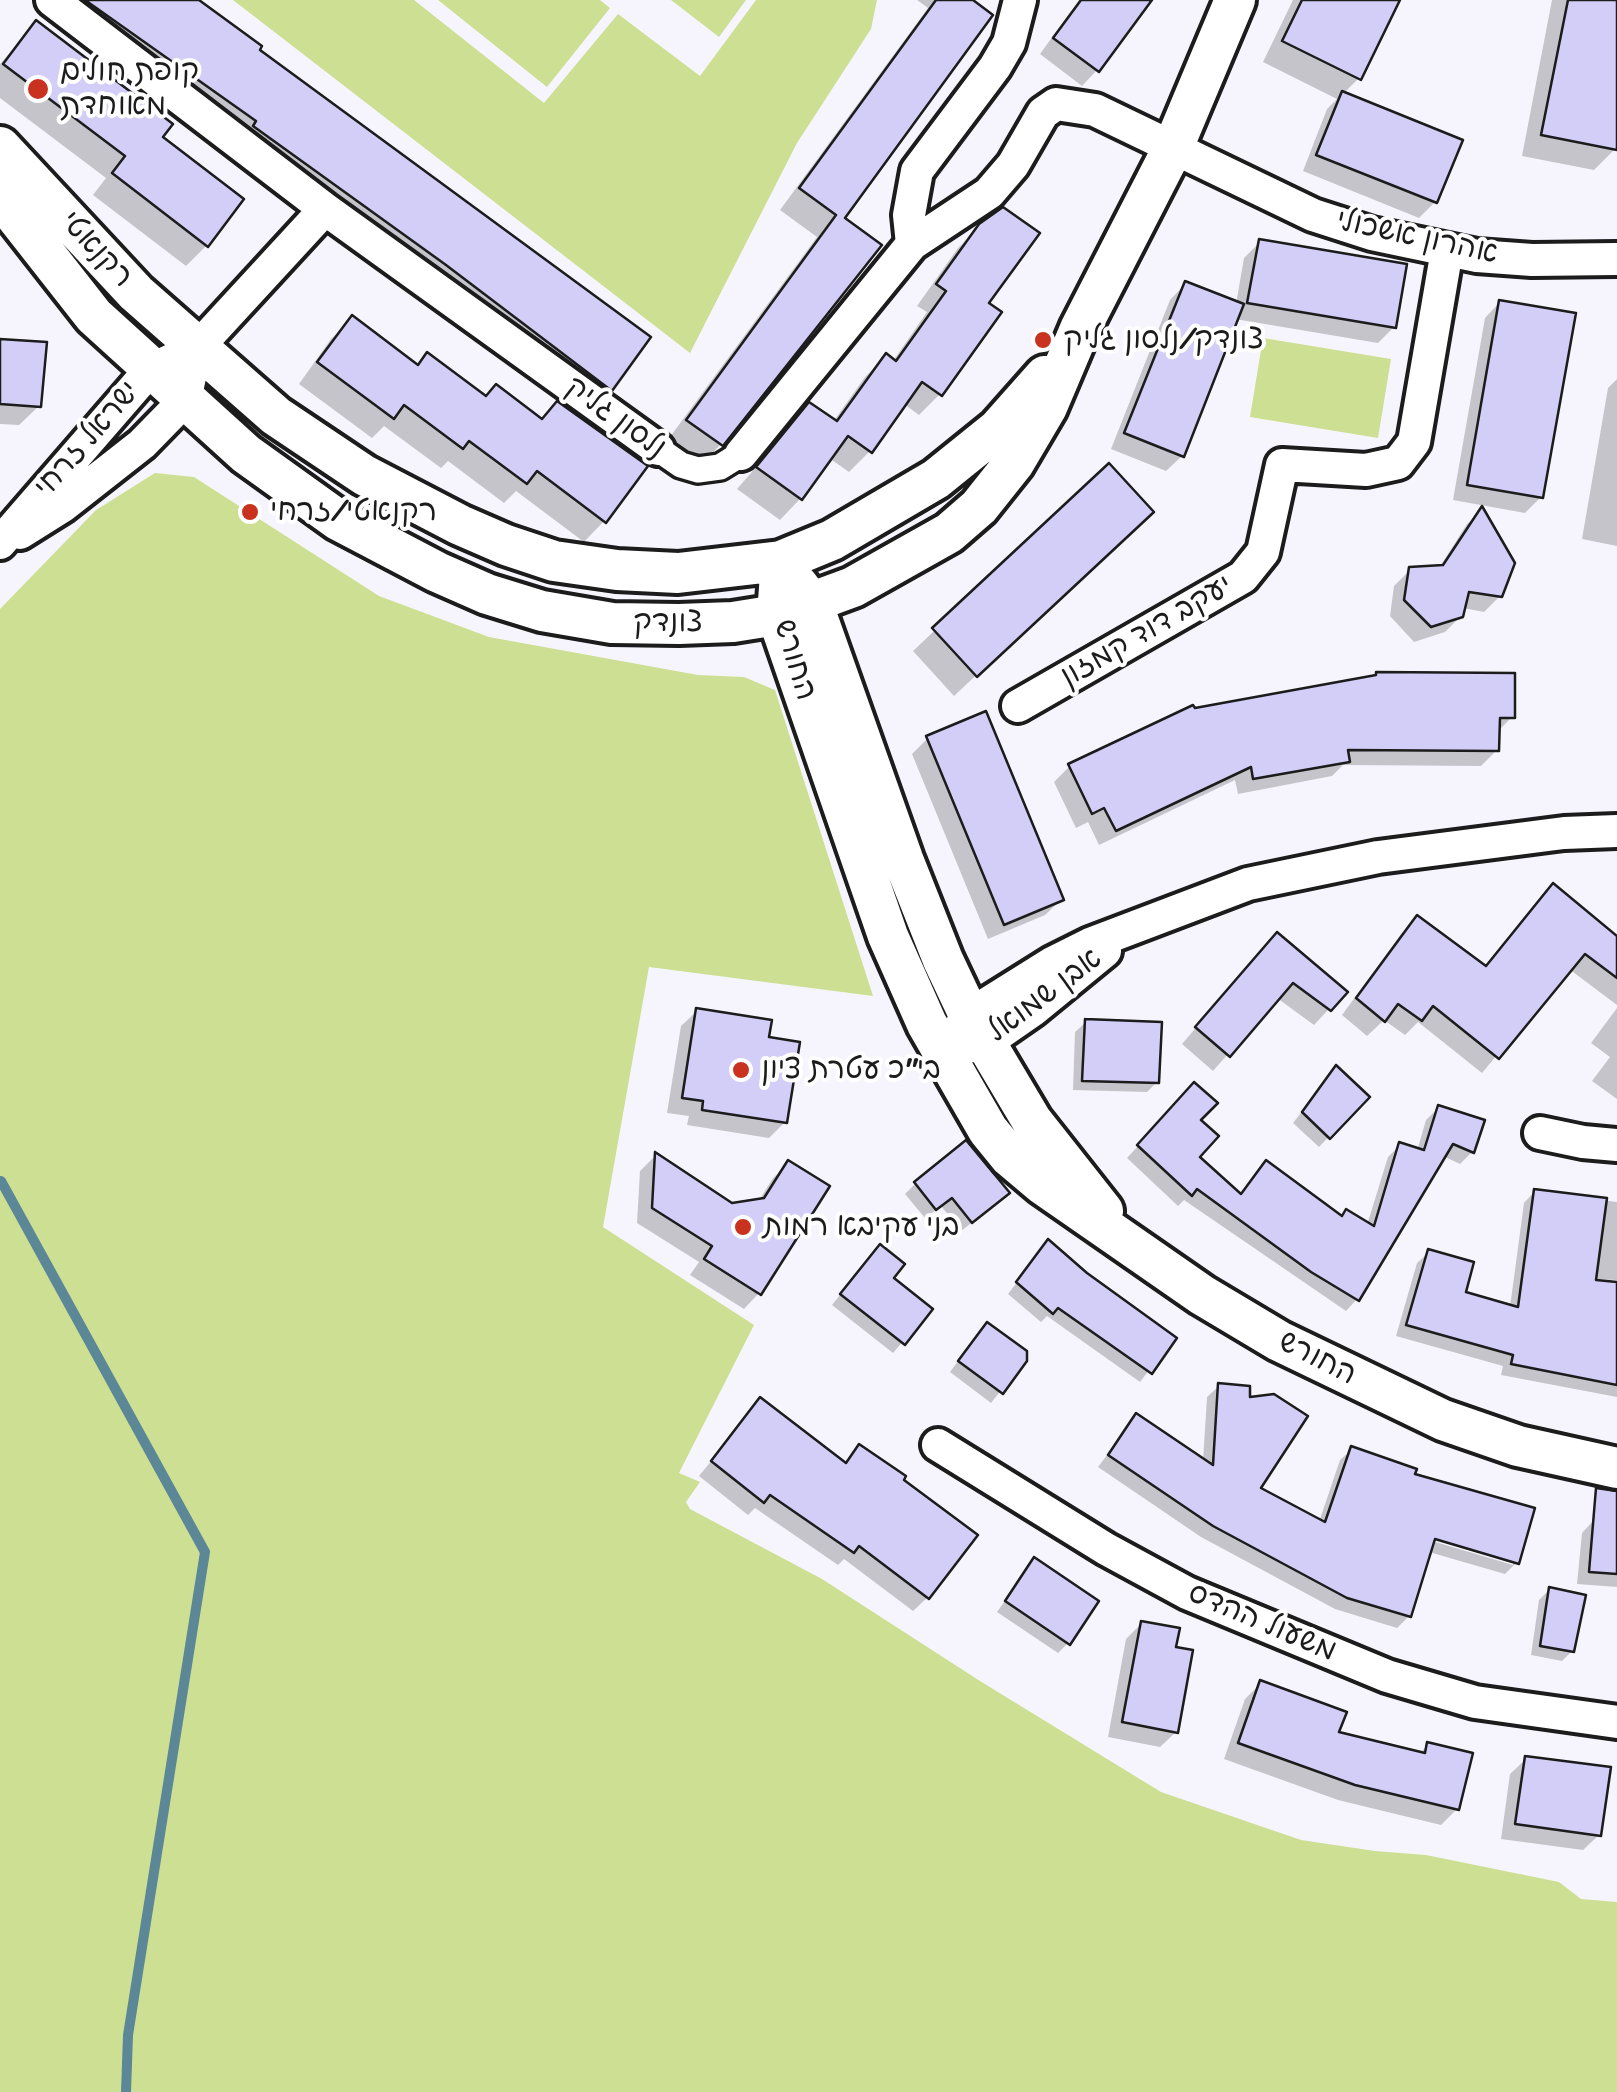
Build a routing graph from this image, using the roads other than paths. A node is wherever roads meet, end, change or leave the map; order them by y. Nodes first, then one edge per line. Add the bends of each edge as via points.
1 (52, 0) edge
2 (1020, 0) edge
3 (1235, 0) edge
4 (0, 148) edge
5 (1172, 150) junction
6 (0, 196) edge
7 (325, 209) junction
8 (912, 244) junction
9 (1447, 250) junction
10 (1617, 259) edge
11 (1080, 329) junction
12 (198, 348) junction
13 (150, 370) junction
14 (185, 400) junction
15 (658, 449) joint
16 (742, 454) joint
17 (0, 544) edge
18 (781, 562) junction
19 (795, 610) junction
20 (1018, 706) dead end
21 (1617, 831) edge
22 (977, 1029) junction
23 (942, 1051) junction
24 (1540, 1133) dead end
25 (1617, 1145) edge
26 (1132, 1244) junction
27 (938, 1445) dead end
28 (1617, 1468) edge
29 (1617, 1722) edge

1 - 7 street, נלסון גליק
2 - 8 street via 995,68 918,171 909,215
3 - 5 street, צונדק
4 - 12 street, רקנאטי
5 - 8 street, נלסון גליק via 1095,110 1056,104 989,193
5 - 9 street, אהרון אשכולי via 1313,215
5 - 11 street, צונדק
6 - 13 street, רקנאטי via 94,316
7 - 12 street
7 - 15 street, נלסון גליק
8 - 16 street, נלסון גליק
9 - 10 street, אהרון אשכולי via 1532,260
9 - 20 street, יעקב דוד קמזון via 1414,442 1398,463 1366,470 1282,465 1263,552 1244,577
11 - 18 street, צונדק via 998,428 936,479
11 - 19 street, צונדק via 1047,407 979,507 922,549
12 - 13 street, ישראל זרחי
12 - 14 street, ישראל זרחי
12 - 18 street, צונדק via 276,416 364,475 506,545 617,570 696,572
13 - 14 street, רקנאטי
13 - 17 street, ישראל זרחי
14 - 17 street, ישראל זרחי via 101,478
14 - 19 street, צונדק via 338,520 487,594 542,612 612,622 715,623
15 - 16 street, נלסון גליק via 698,470
18 - 19 street, החורש
19 - 22 street, החורש
19 - 23 street, החורש via 888,936
21 - 22 street, אבן שמואל via 1320,867 1248,884 1150,920
22 - 23 street, אבן שמואל
22 - 26 street, החורש via 1054,1151
23 - 26 street, החורש via 1010,1157
24 - 25 street
26 - 28 street, החורש via 1280,1340 1443,1420 1518,1446
27 - 29 street, משעול ההדס via 1187,1593 1387,1676 1475,1702

